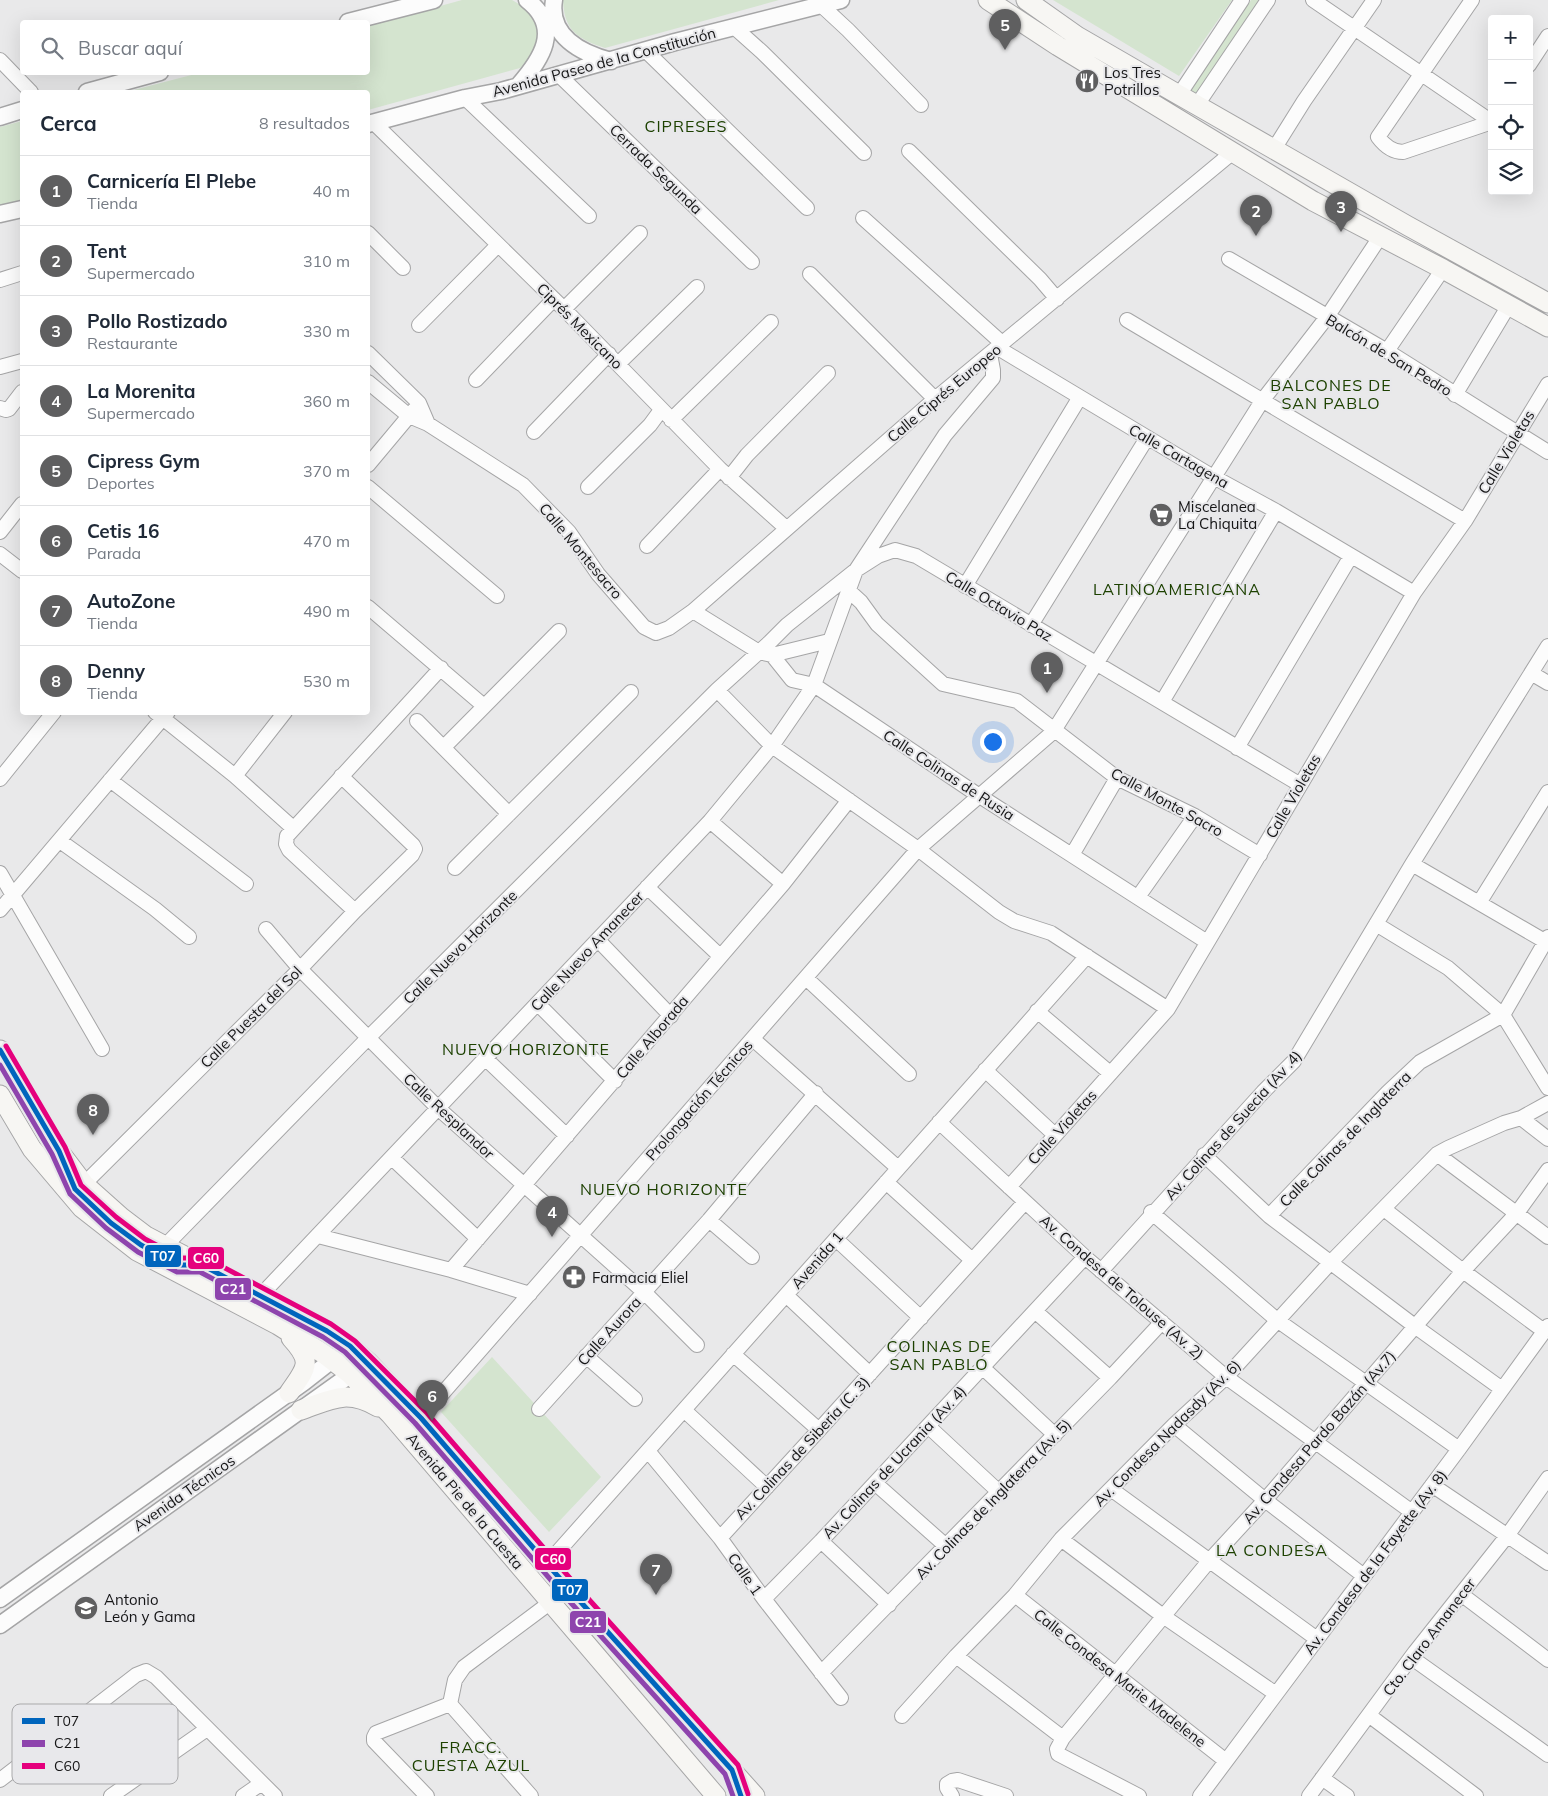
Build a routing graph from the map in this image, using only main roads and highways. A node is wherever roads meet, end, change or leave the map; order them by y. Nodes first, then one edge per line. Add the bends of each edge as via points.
1 (988, 0) edge
2 (1026, 0) edge
3 (1548, 302) edge
4 (1548, 327) edge
5 (0, 1050) edge
6 (0, 1095) edge
7 (278, 1324) junction
8 (289, 1393) road end
9 (301, 1410) road end
10 (390, 1414) junction
11 (716, 1796) edge
12 (754, 1796) edge

1 - 4 main road via 1313,201
2 - 3 main road via 1077,36 1408,226
5 - 12 main road, Avenida Pie de la Cuesta via 59,1152 84,1184 121,1217 146,1236 327,1331 368,1362
6 - 7 main road, Avenida Pie de la Cuesta via 32,1148 82,1208 137,1251
7 - 8 main road via 302,1350 305,1360 304,1371
7 - 10 main road, Avenida Pie de la Cuesta via 333,1360
9 - 10 main road via 348,1397 364,1399
10 - 11 main road, Avenida Pie de la Cuesta

